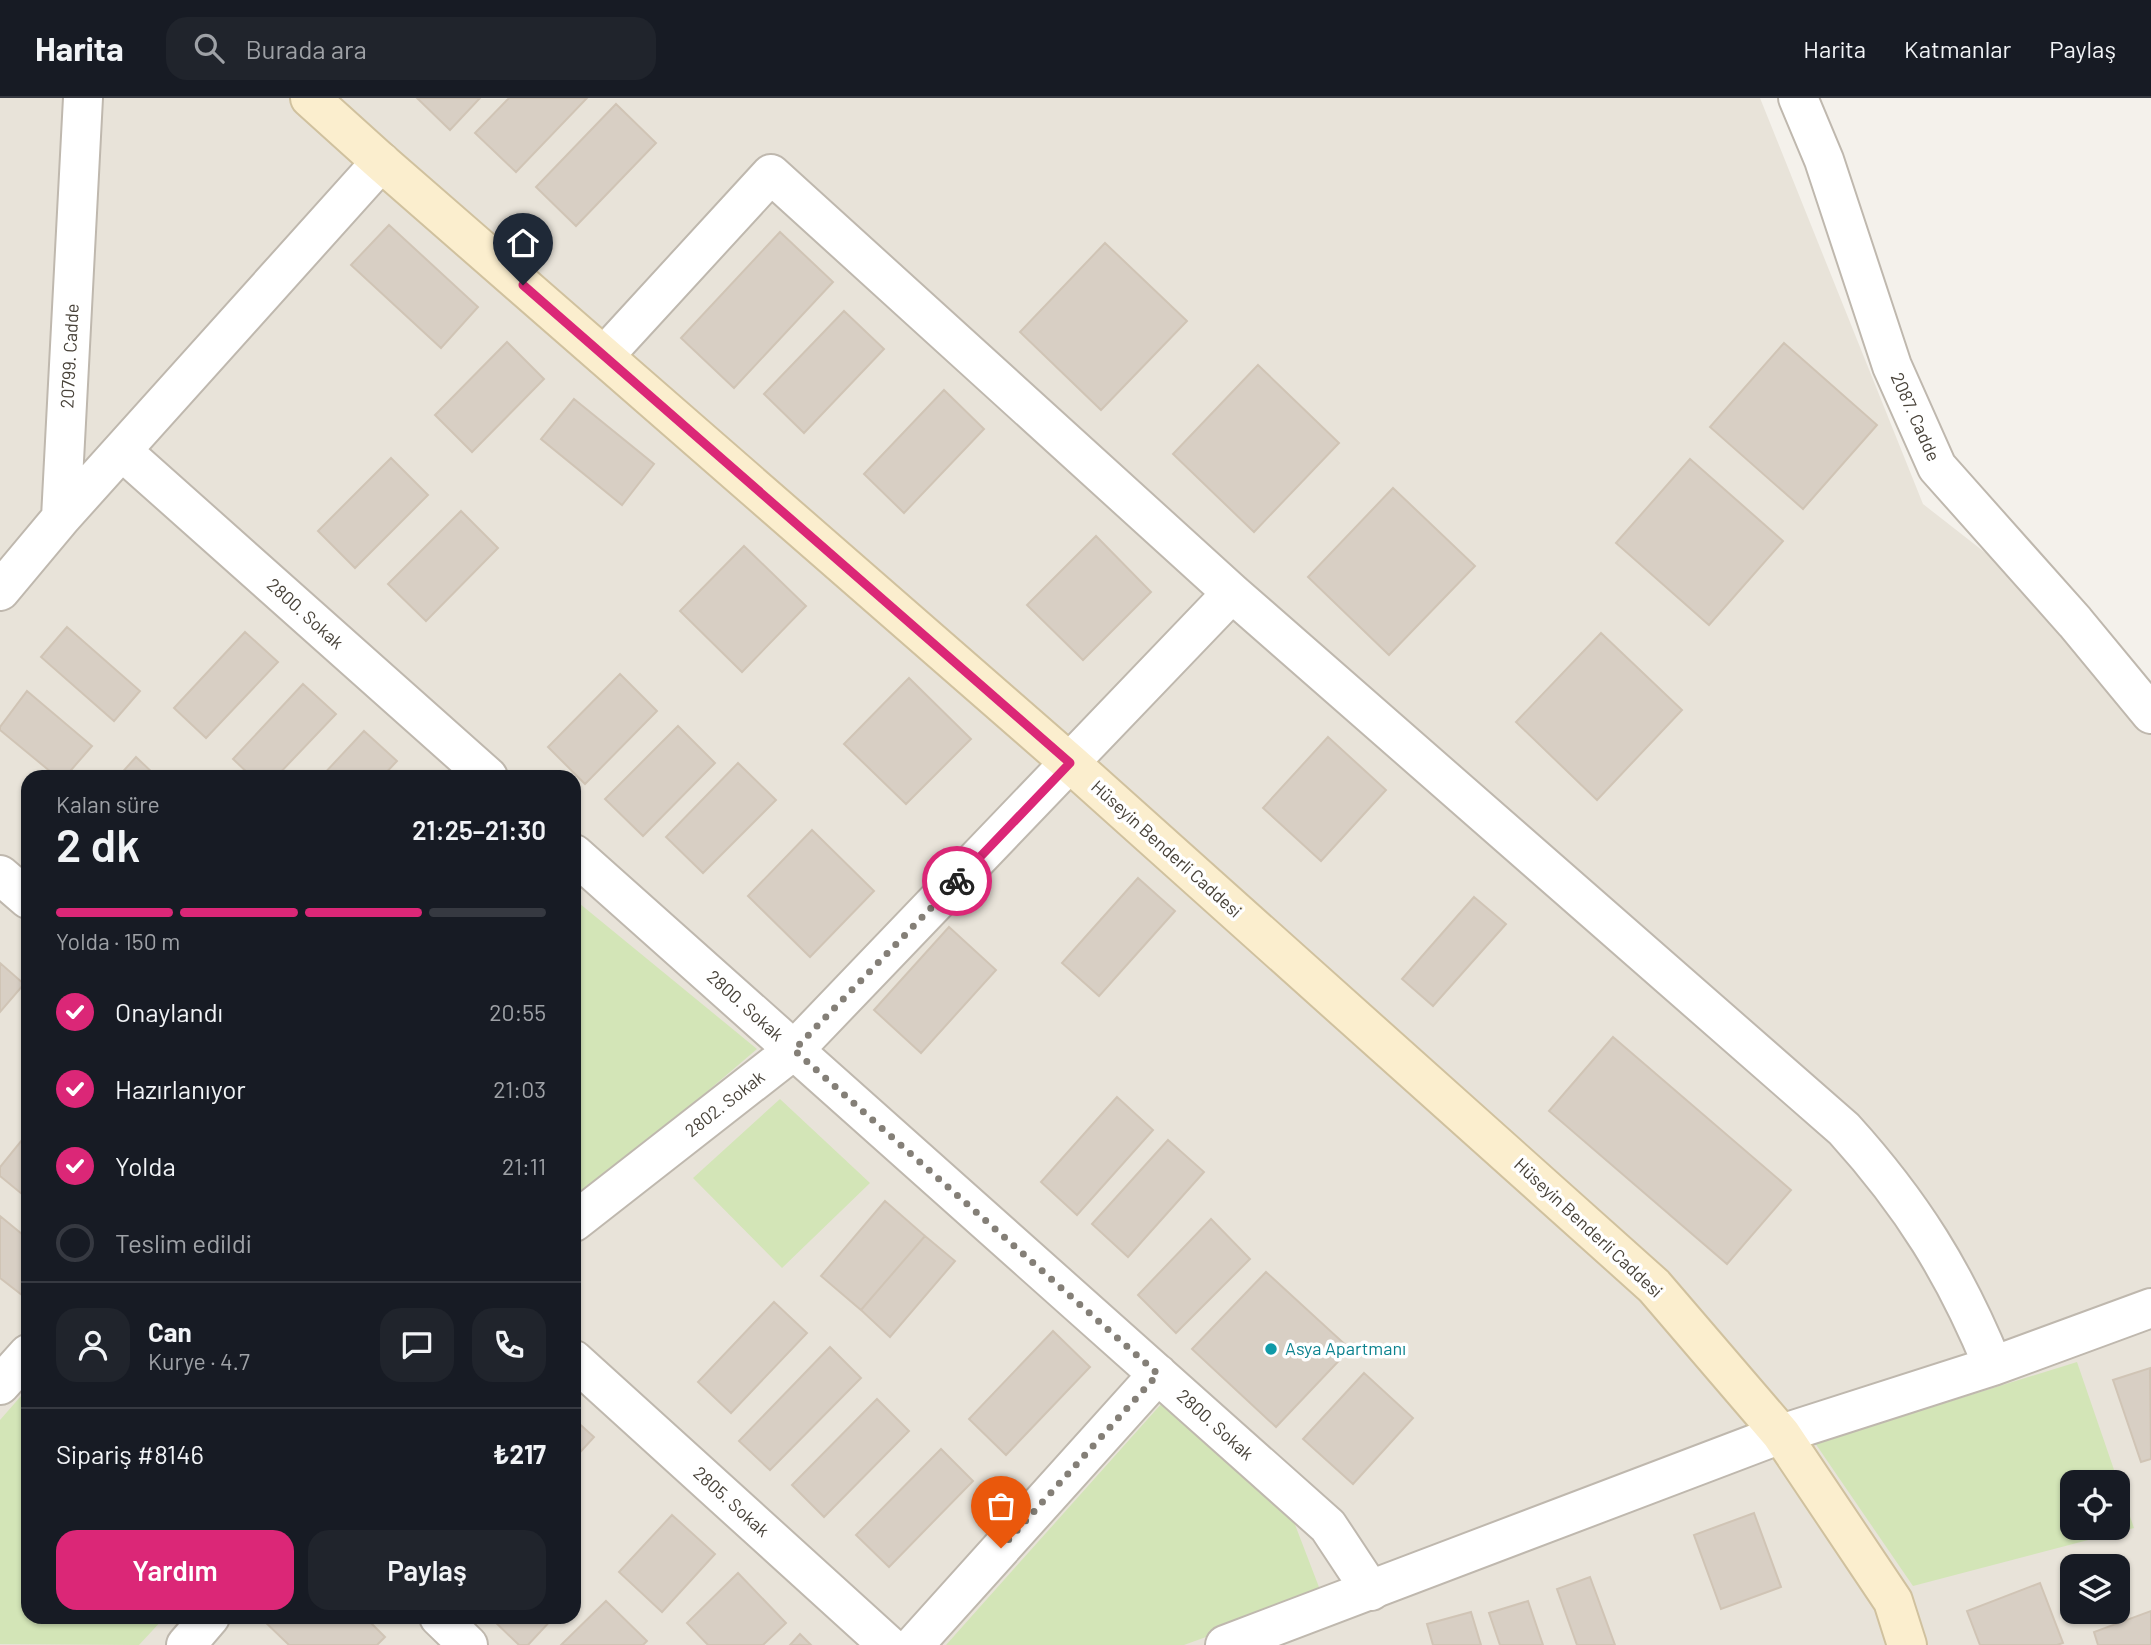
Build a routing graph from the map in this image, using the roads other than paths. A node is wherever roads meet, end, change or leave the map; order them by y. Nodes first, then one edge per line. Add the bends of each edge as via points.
1 (83, 98) edge
2 (310, 98) edge
3 (1798, 98) edge
4 (381, 162) junction
5 (604, 356) junction
6 (122, 451) junction
7 (61, 518) junction
8 (0, 591) edge
9 (1232, 593) junction
10 (2151, 714) edge
11 (1070, 763) junction
12 (480, 770) edge
13 (581, 860) edge
14 (0, 875) edge
15 (21, 892) edge
16 (794, 1050) junction
17 (581, 1217) edge
18 (2151, 1308) edge
19 (21, 1362) edge
20 (581, 1366) edge
21 (1993, 1366) junction
22 (1158, 1374) junction
23 (0, 1385) edge
24 (1781, 1434) junction
25 (1371, 1591) junction
26 (204, 1624) edge
27 (446, 1624) edge
28 (186, 1645) edge
29 (468, 1645) edge
30 (888, 1645) edge
31 (915, 1645) edge
32 (1225, 1645) edge
33 (1907, 1645) edge

1 - 7 street, 20799. Cadde
2 - 4 main road, Hüseyin Benderli Caddesi
3 - 10 street, 2087. Cadde via 1824,160 1892,366 1937,467
4 - 5 main road, Hüseyin Benderli Caddesi
4 - 6 street
5 - 9 street via 771,174
5 - 11 main road, Hüseyin Benderli Caddesi
6 - 7 street
6 - 12 street, 2800. Sokak
7 - 8 street
9 - 11 street, 2802. Sokak
9 - 21 street via 1844,1129 1905,1201 1930,1239
11 - 16 street, 2802. Sokak
11 - 24 main road, Hüseyin Benderli Caddesi via 1654,1286
13 - 16 street, 2800. Sokak
14 - 15 street
16 - 17 street, 2802. Sokak
16 - 22 street, 2800. Sokak
18 - 21 street
19 - 23 street
20 - 30 street, 2805. Sokak
21 - 24 street
22 - 25 street, 2800. Sokak via 1328,1526
22 - 31 street
24 - 25 street
24 - 33 main road, Hüseyin Benderli Caddesi via 1893,1601
25 - 32 street
26 - 28 street
27 - 29 street

